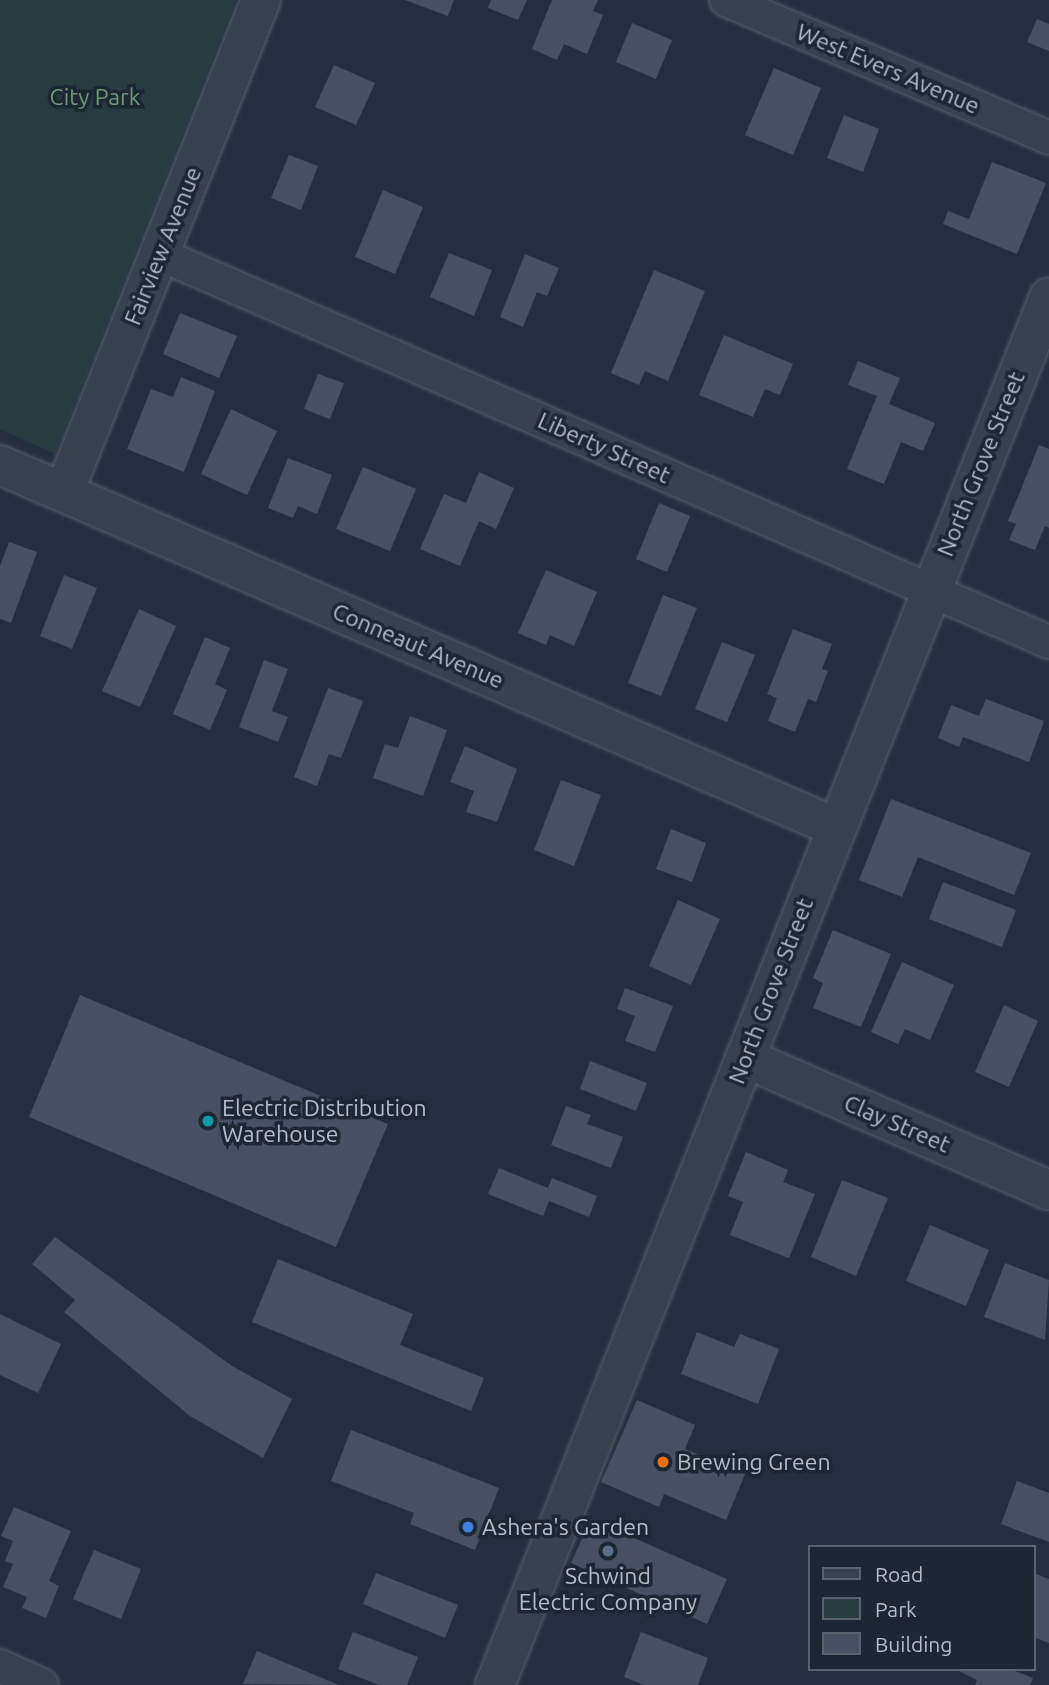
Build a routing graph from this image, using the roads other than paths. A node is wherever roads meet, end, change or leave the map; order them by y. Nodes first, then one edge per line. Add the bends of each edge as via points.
1 (261, 0) edge
2 (726, 0) edge
3 (1049, 138) edge
4 (159, 254) junction
5 (1049, 297) edge
6 (0, 465) edge
7 (64, 492) junction
8 (931, 590) junction
9 (1049, 642) edge
10 (835, 827) junction
11 (745, 1058) junction
12 (1049, 1190) edge
13 (0, 1666) edge
14 (42, 1685) edge
15 (495, 1685) edge

1 - 4 street, Fairview Avenue
2 - 3 street, West Evers Avenue
4 - 7 street, Fairview Avenue
4 - 8 street, Liberty Street
5 - 8 street, North Grove Street
6 - 7 street, Conneaut Avenue
7 - 10 street, Conneaut Avenue
8 - 9 street, Liberty Street
8 - 10 street, North Grove Street
10 - 11 street, North Grove Street
11 - 12 street, Clay Street
11 - 15 street, North Grove Street
13 - 14 street

